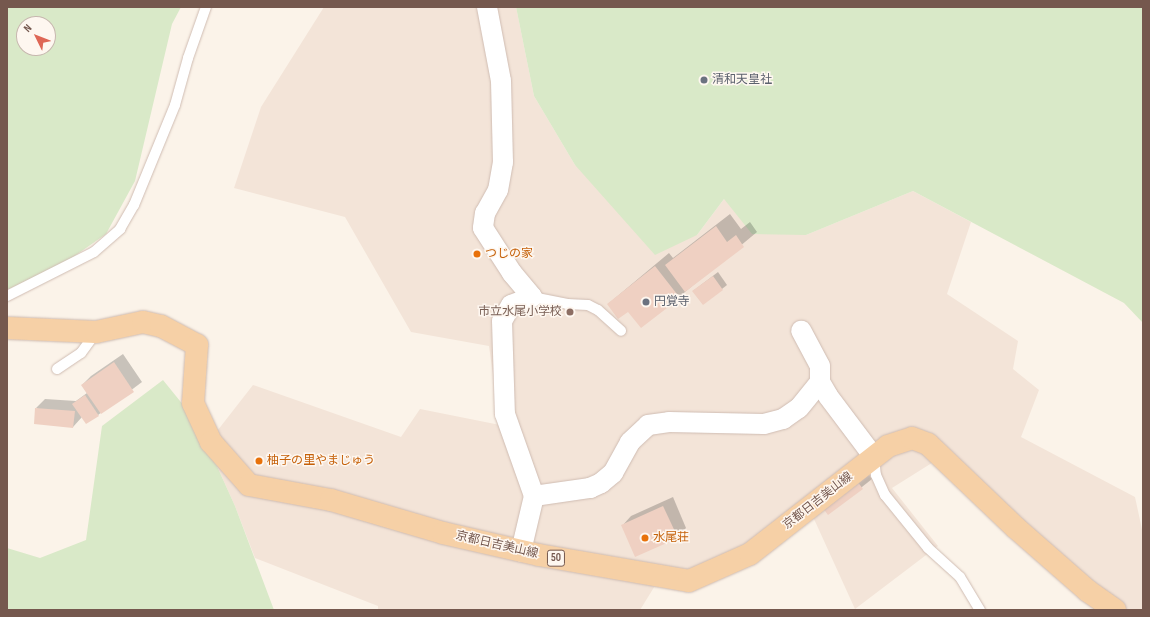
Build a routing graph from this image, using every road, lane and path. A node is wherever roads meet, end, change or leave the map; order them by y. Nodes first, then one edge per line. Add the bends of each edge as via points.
1 (206, 7) edge
2 (487, 7) edge
3 (7, 296) edge
4 (532, 297) junction
5 (7, 328) edge
6 (621, 331) dead end
7 (801, 331) dead end
8 (96, 332) junction
9 (57, 369) dead end
10 (820, 382) junction
11 (874, 457) junction
12 (534, 496) junction
13 (521, 551) junction
14 (980, 610) edge
15 (1115, 610) edge

1 - 3 lane via 175,106 134,205 120,229 94,252
2 - 4 street via 501,81 503,162 498,190 485,213 484,228 512,273
4 - 6 lane via 588,305 598,310
4 - 12 street via 511,305 502,321 505,414
5 - 8 main road, 京都日吉美山線 / 50
7 - 10 street via 820,366
8 - 9 lane via 81,353
8 - 13 main road, 京都日吉美山線 / 50 via 143,322 161,326 197,345 193,403 211,442 249,485 331,500 443,533
10 - 11 street
10 - 12 street via 799,408 783,418 764,424 669,422 648,425 630,442 613,473 601,483 590,488
11 - 13 main road, 京都日吉美山線 / 50 via 750,554 689,581
11 - 14 lane via 876,475 885,494 928,548 960,577
11 - 15 main road, 京都日吉美山線 / 50 via 888,446 912,438 928,444 1016,528 1088,591
12 - 13 street

